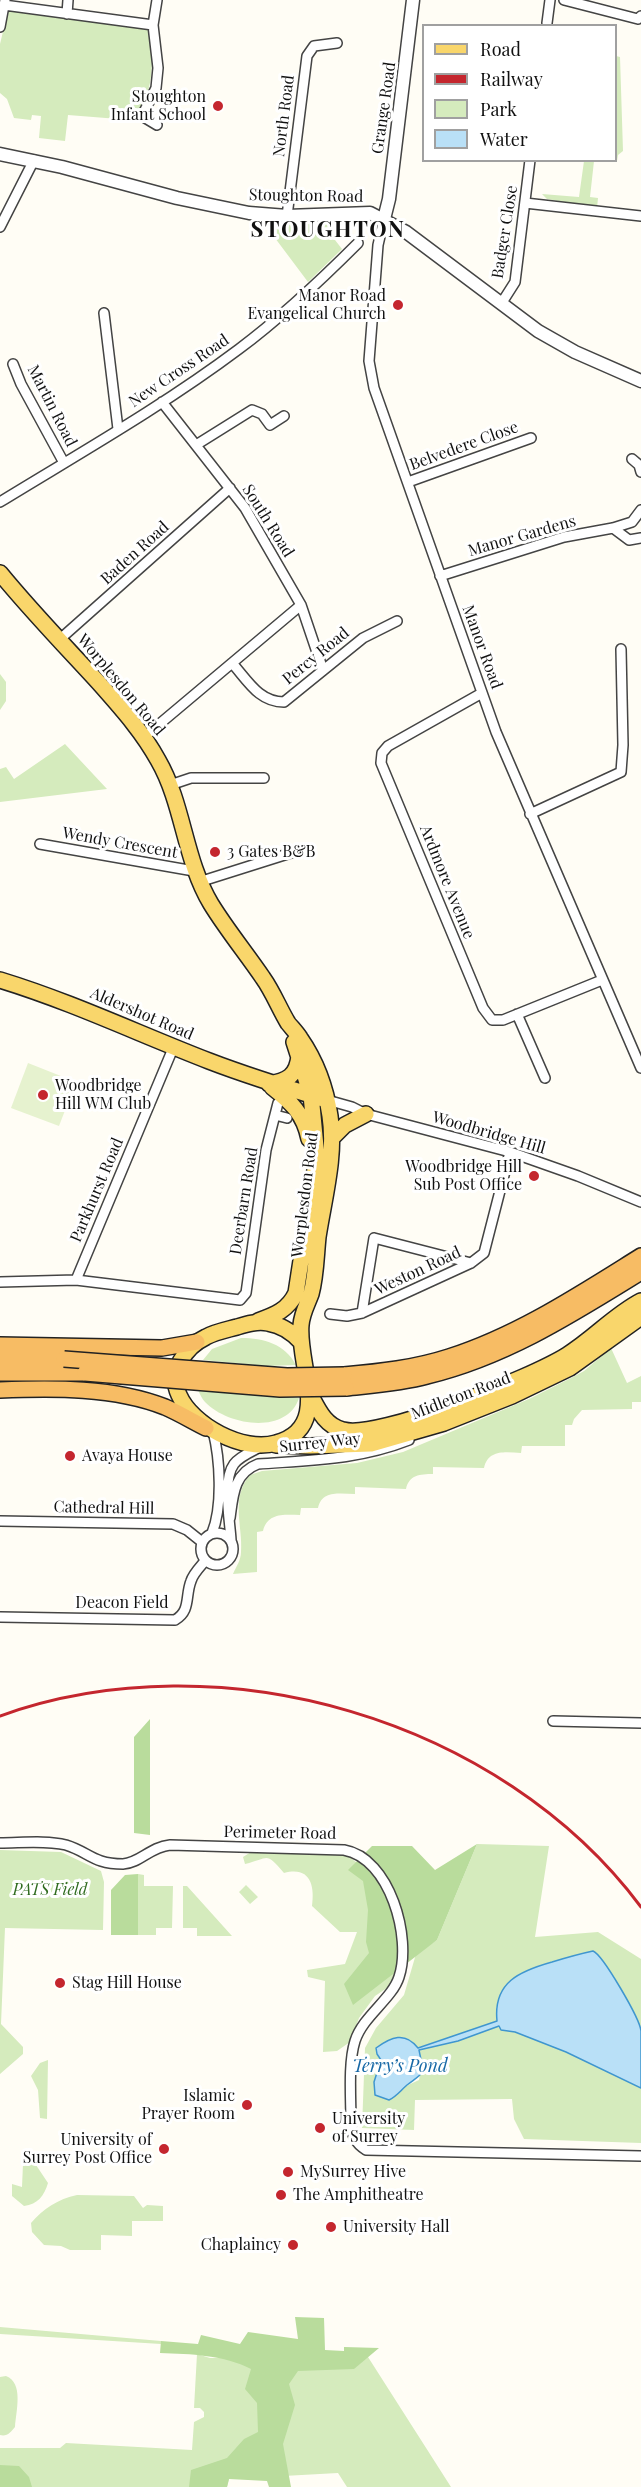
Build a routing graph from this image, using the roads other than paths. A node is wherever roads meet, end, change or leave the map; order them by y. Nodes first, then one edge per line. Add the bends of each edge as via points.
1 (68, 0) edge
2 (157, 0) edge
3 (414, 0) edge
4 (550, 0) edge
5 (564, 0) edge
6 (5, 3) edge
7 (67, 14) junction
8 (641, 16) edge
9 (547, 24) edge
10 (153, 25) junction
11 (0, 27) edge
12 (337, 43) dead end
13 (157, 124) dead end
14 (0, 154) edge
15 (34, 160) junction
16 (530, 162) edge
17 (525, 203) junction
18 (287, 216) junction
19 (641, 216) edge
20 (384, 219) junction
21 (0, 227) edge
22 (358, 243) dead end
23 (501, 304) junction
24 (104, 313) dead end
25 (14, 363) dead end
26 (641, 381) edge
27 (162, 402) junction
28 (284, 416) dead end
29 (118, 429) junction
30 (531, 438) dead end
31 (196, 445) junction
32 (632, 459) dead end
33 (64, 463) junction
34 (641, 472) edge
35 (408, 482) junction
36 (230, 488) junction
37 (0, 502) edge
38 (641, 510) edge
39 (613, 528) junction
40 (641, 538) edge
41 (0, 573) edge
42 (440, 576) junction
43 (301, 605) junction
44 (397, 621) dead end
45 (59, 640) junction
46 (621, 649) dead end
47 (232, 663) junction
48 (323, 670) junction
49 (482, 693) junction
50 (144, 737) junction
51 (264, 778) dead end
52 (170, 784) junction
53 (530, 814) junction
54 (40, 844) dead end
55 (294, 852) dead end
56 (197, 877) junction
57 (0, 980) edge
58 (602, 980) junction
59 (517, 1014) junction
60 (289, 1024) junction
61 (174, 1046) junction
62 (299, 1056) junction
63 (641, 1068) edge
64 (545, 1078) dead end
65 (269, 1084) junction
66 (311, 1095) junction
67 (327, 1100) junction
68 (278, 1103) dead end
69 (275, 1114) junction
70 (366, 1114) junction
71 (287, 1118) dead end
72 (332, 1138) junction
73 (510, 1152) junction
74 (315, 1177) junction
75 (641, 1202) edge
76 (641, 1256) edge
77 (471, 1263) junction
78 (641, 1272) edge
79 (76, 1280) junction
80 (0, 1282) edge
81 (310, 1295) junction
82 (641, 1301) edge
83 (362, 1313) junction
84 (330, 1314) dead end
85 (641, 1317) edge
86 (255, 1322) junction
87 (197, 1342) junction
88 (301, 1342) junction
89 (0, 1345) edge
90 (0, 1360) edge
91 (0, 1374) edge
92 (345, 1382) junction
93 (0, 1389) edge
94 (310, 1394) junction
95 (400, 1422) junction
96 (444, 1423) junction
97 (210, 1429) junction
98 (268, 1445) junction
99 (230, 1518) junction
100 (0, 1521) edge
101 (212, 1533) junction
102 (231, 1540) junction
103 (202, 1542) junction
104 (205, 1561) junction
105 (0, 1617) edge
106 (553, 1721) dead end
107 (641, 1723) edge
108 (0, 1843) edge
109 (641, 2156) edge

1 - 7 street
2 - 10 street
3 - 20 street, Grange Road
4 - 9 street
5 - 8 street via 638,19
6 - 7 street
6 - 11 street
7 - 10 street
10 - 13 street via 159,68 156,88 142,116
12 - 18 street, North Road via 314,46 307,56
14 - 15 street, Stoughton Road
15 - 18 street, Stoughton Road via 227,209
15 - 21 street
16 - 17 street, Badger Close
17 - 19 street
17 - 23 street, Badger Close via 515,282
18 - 20 street, Stoughton Road via 364,212
20 - 23 street, Stoughton Road
20 - 35 street, Manor Road via 378,245 369,361 374,388
22 - 27 street, New Cross Road via 305,296 239,349
23 - 26 street, Stoughton Road via 556,342
24 - 29 street
25 - 33 street, Martin Road via 21,384
27 - 29 street, New Cross Road
27 - 31 street, South Road
28 - 31 street via 270,425 262,414 252,410
29 - 33 street, New Cross Road
30 - 35 street, Belvedere Close
31 - 36 street, South Road
32 - 34 street
33 - 37 street, New Cross Road
35 - 42 street, Manor Road
36 - 43 street, South Road
36 - 45 street, Baden Road
38 - 39 street, Manor Gardens via 632,522
39 - 40 street via 629,540
39 - 42 street, Manor Gardens via 564,537
41 - 45 main road, Worplesdon Road
42 - 49 street, Manor Road
43 - 47 street
43 - 48 street, South Road
44 - 48 street, Percy Road via 363,638
45 - 50 main road, Worplesdon Road
46 - 53 street via 621,772
47 - 48 street, Percy Road via 271,702 284,702
47 - 50 street
49 - 53 street, Manor Road
49 - 59 street, Ardmore Avenue via 388,746 381,763 483,1008 492,1020
50 - 52 main road, Worplesdon Road
51 - 52 street via 191,778
52 - 56 main road, Worplesdon Road
53 - 58 street, Manor Road
54 - 56 street, Wendy Crescent
55 - 56 street
56 - 60 main road, Worplesdon Road via 266,981
57 - 61 main road, Aldershot Road via 81,1007
58 - 59 street, Ardmore Avenue
58 - 63 street, Manor Road
59 - 64 street
60 - 62 main road, Worplesdon Road
60 - 67 main road, Worplesdon Road via 310,1055
61 - 65 main road, Aldershot Road
61 - 79 street, Parkhurst Road
62 - 65 main road via 298,1068 292,1076
62 - 66 main road, Worplesdon Road
65 - 66 main road
65 - 74 main road via 303,1118
66 - 67 main road
66 - 74 main road, Worplesdon Road via 317,1144
67 - 70 street, Woodbridge Hill
67 - 72 main road, Worplesdon Road
68 - 69 street, Deerbarn Road
69 - 71 street
69 - 79 street, Deerbarn Road via 266,1150 246,1293 240,1300
70 - 72 main road via 345,1125
70 - 73 street, Woodbridge Hill
72 - 81 main road, Worplesdon Road
73 - 75 street, Woodbridge Hill
73 - 77 street, Weston Road via 484,1253
74 - 86 main road, Worplesdon Road via 296,1293 281,1311
76 - 92 highway via 527,1324 467,1351
77 - 83 street, Weston Road
77 - 83 street via 374,1238
78 - 92 highway via 554,1324 489,1356 410,1380
79 - 80 street
81 - 88 main road, Worplesdon Road via 302,1317
81 - 95 main road via 309,1335 326,1406 338,1418 352,1424
82 - 95 main road, Midleton Road via 549,1365
83 - 84 street, Weston Road
85 - 96 main road, Midleton Road via 570,1368
86 - 87 main road
86 - 88 main road via 278,1325
87 - 89 highway via 162,1348
87 - 97 main road via 180,1361 175,1382 184,1403
88 - 94 main road
90 - 92 highway, bridge via 64,1359
91 - 92 highway, bridge via 85,1373 280,1389
93 - 97 highway via 58,1389 120,1396 164,1407
94 - 95 main road, Midleton Road via 325,1420 343,1431 372,1431
94 - 98 main road via 307,1416 298,1430 283,1441
96 - 98 main road, Midleton Road via 371,1444
96 - 99 street, Surrey Way via 380,1451 250,1467 240,1476
97 - 98 main road
97 - 101 street via 219,1455 216,1522
98 - 99 street, Surrey Way via 239,1459 230,1471
99 - 102 street, Surrey Way
100 - 103 street, Cathedral Hill via 172,1524
101 - 102 street
101 - 103 street
102 - 104 street via 232,1556 225,1564 214,1566
103 - 104 street via 200,1552
104 - 105 street, Deacon Field via 191,1580 186,1609 175,1620
106 - 107 street
108 - 109 street, Perimeter Road via 63,1845 93,1860 122,1864 131,1863 154,1848 170,1845 356,1853 373,1868 393,1897 402,1950 396,1986 362,2027 354,2044 351,2133 356,2142 366,2150

